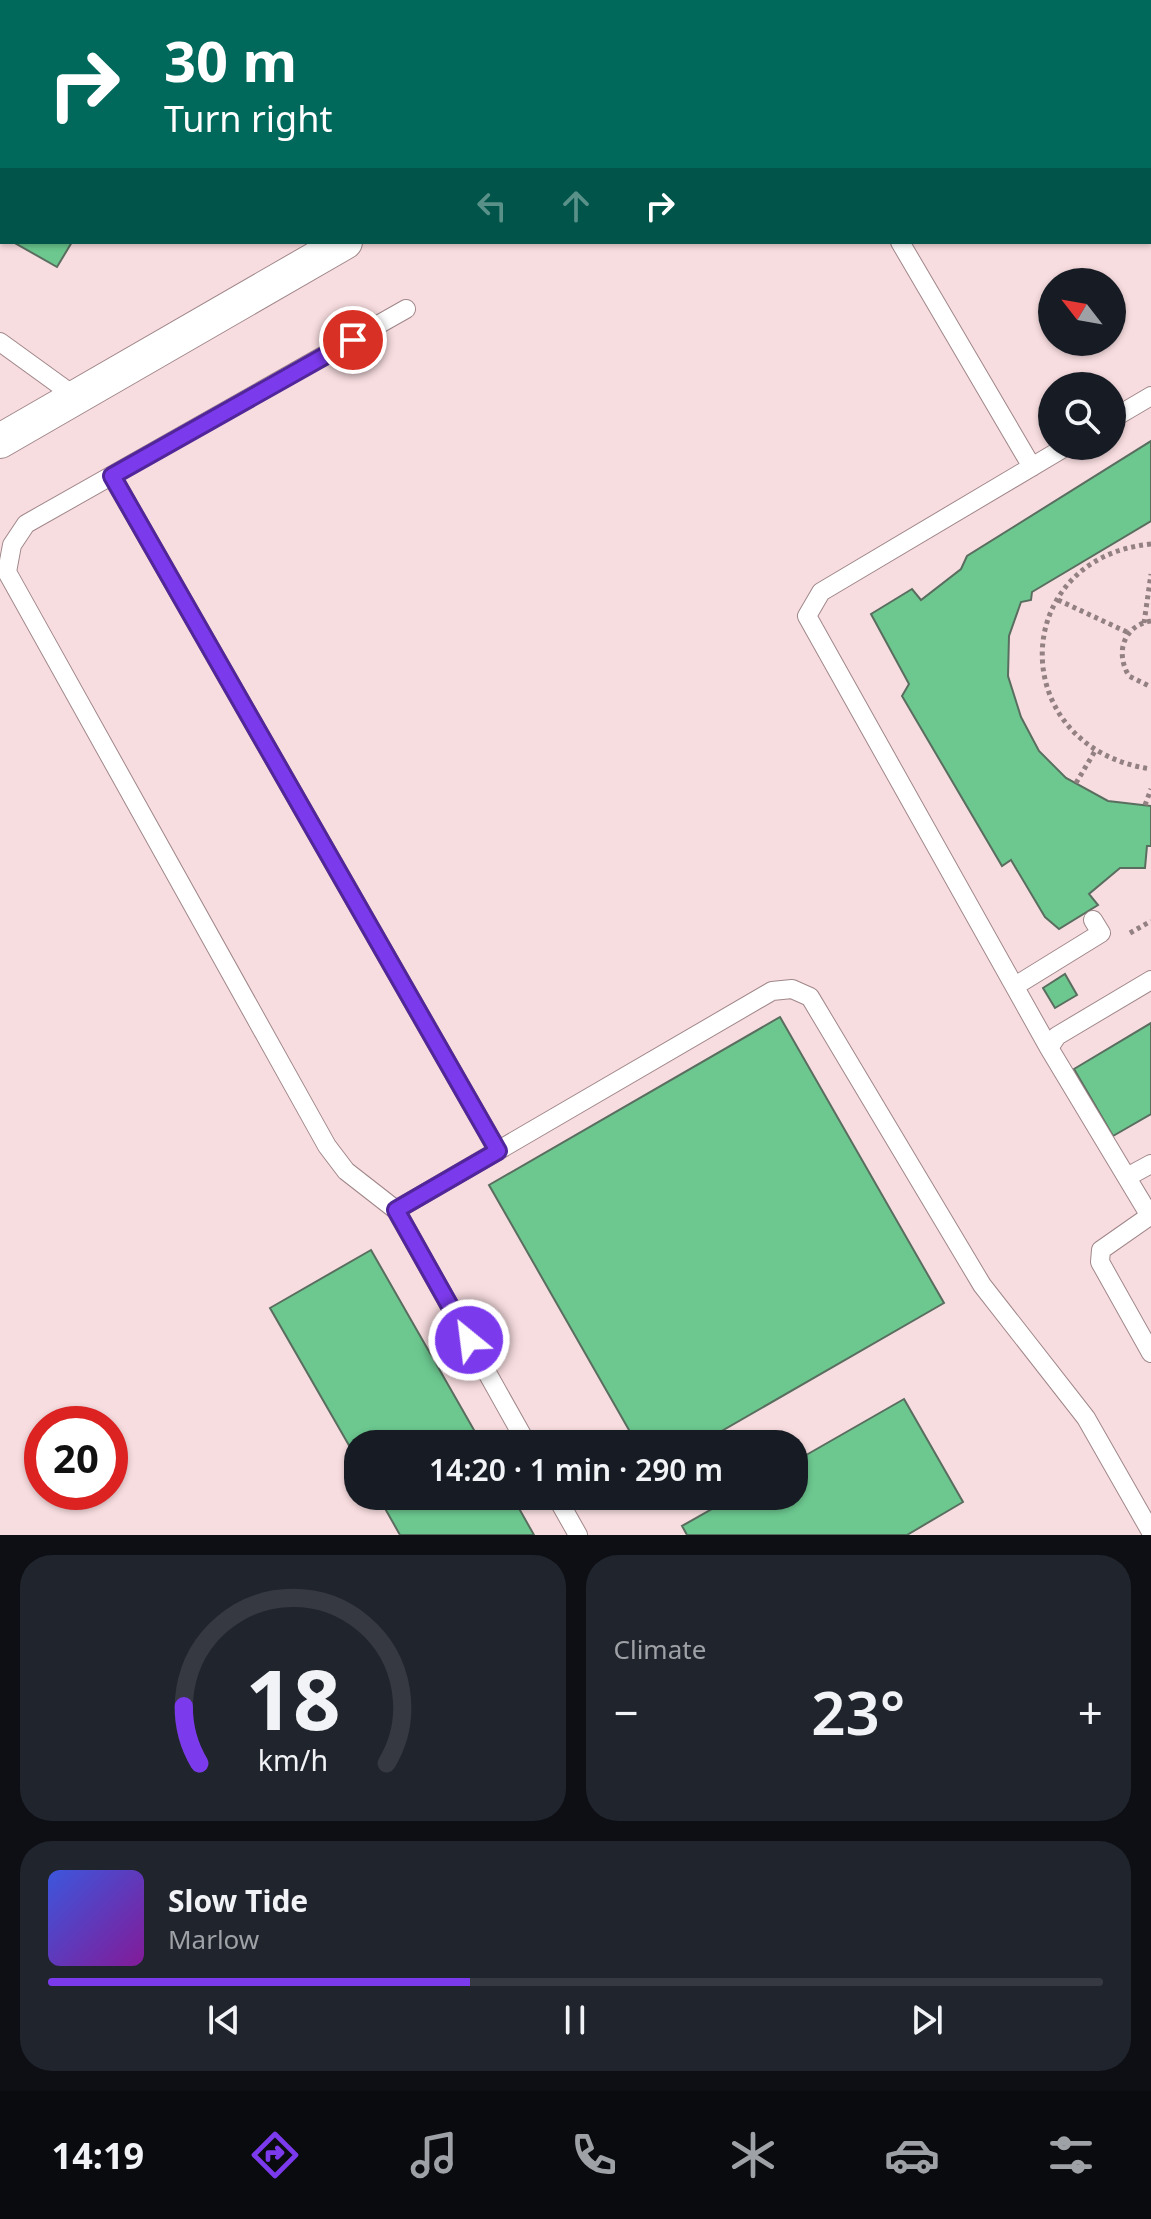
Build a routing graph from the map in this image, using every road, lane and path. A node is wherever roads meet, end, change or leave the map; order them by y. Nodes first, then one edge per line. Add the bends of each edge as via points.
1 (342, 244) edge
2 (901, 244) edge
3 (406, 309) dead end
4 (0, 342) edge
5 (1151, 396) edge
6 (76, 397) junction
7 (1126, 411) edge
8 (0, 441) edge
9 (1044, 460) edge
10 (1032, 467) junction
11 (112, 476) junction
12 (1151, 544) edge
13 (1151, 574) edge
14 (1058, 600) junction
15 (1151, 621) edge
16 (1144, 623) junction
17 (1129, 633) junction
18 (1151, 687) edge
19 (1095, 751) junction
20 (1151, 769) edge
21 (1076, 783) dead end
22 (1151, 789) edge
23 (1145, 805) dead end
24 (1093, 920) dead end
25 (1151, 921) edge
26 (1130, 933) dead end
27 (1151, 980) edge
28 (1015, 986) junction
29 (1049, 1048) junction
30 (498, 1151) junction
31 (1151, 1164) edge
32 (1127, 1177) junction
33 (396, 1210) junction
34 (1150, 1216) edge
35 (1151, 1353) edge
36 (519, 1430) edge
37 (564, 1510) edge
38 (1151, 1532) edge
39 (578, 1535) edge

1 - 6 street
2 - 10 lane
3 - 11 lane
4 - 6 lane
5 - 7 lane
6 - 8 street
9 - 10 lane
10 - 28 lane via 821,592 807,616
11 - 30 lane
11 - 33 lane via 26,524 12,545 7,572 327,1146 346,1171
12 - 14 path via 1126,546 1092,561
13 - 16 path
14 - 17 path
14 - 19 path via 1048,618 1042,654 1047,690 1063,723
15 - 16 path
16 - 17 path
17 - 18 path via 1122,647 1123,667 1136,683
19 - 20 path via 1121,765
19 - 21 path
22 - 23 path
24 - 28 lane via 1101,933
25 - 26 path
27 - 29 lane via 1057,1036
28 - 29 lane
29 - 32 lane
30 - 33 lane
30 - 38 lane via 772,991 792,989 810,997 982,1285 1086,1418
31 - 32 lane
32 - 34 lane
33 - 36 lane
34 - 35 lane via 1101,1250 1100,1262
37 - 39 lane

